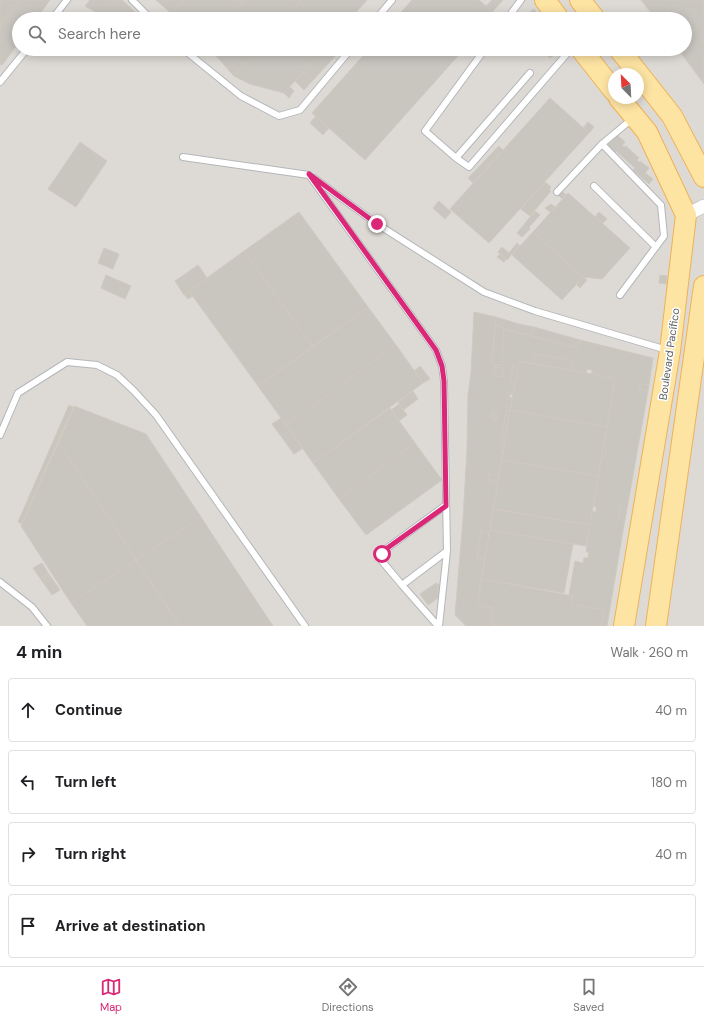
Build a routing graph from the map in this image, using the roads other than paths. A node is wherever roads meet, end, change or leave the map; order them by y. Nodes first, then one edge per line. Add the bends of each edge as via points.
1 (67, 0) edge
2 (132, 0) edge
3 (392, 0) edge
4 (521, 0) edge
5 (545, 0) edge
6 (580, 0) edge
7 (58, 12) edge
8 (145, 12) edge
9 (382, 12) edge
10 (512, 12) edge
11 (554, 12) edge
12 (589, 12) edge
13 (21, 56) edge
14 (192, 56) edge
15 (345, 56) edge
16 (480, 56) edge
17 (565, 56) edge
18 (586, 56) edge
19 (625, 56) edge
20 (530, 73) dead end
21 (0, 82) edge
22 (608, 83) edge
23 (624, 104) edge
24 (634, 117) junction
25 (602, 144) junction
26 (183, 157) dead end
27 (456, 158) junction
28 (309, 174) junction
29 (704, 177) edge
30 (594, 186) dead end
31 (557, 192) dead end
32 (704, 206) edge
33 (686, 215) junction
34 (656, 247) junction
35 (704, 286) edge
36 (620, 295) dead end
37 (670, 351) junction
38 (0, 436) edge
39 (446, 506) junction
40 (447, 551) junction
41 (0, 582) edge
42 (402, 584) junction
43 (47, 626) edge
44 (306, 626) edge
45 (438, 626) edge
46 (624, 626) edge
47 (656, 626) edge

1 - 7 lane
2 - 8 lane
3 - 9 lane
4 - 10 lane
5 - 11 main road
6 - 12 main road
13 - 21 lane
14 - 15 lane via 241,96 279,116 300,110
16 - 27 lane via 425,131
17 - 27 lane via 469,167
18 - 22 main road
19 - 29 main road via 672,116
20 - 27 lane
23 - 24 main road
24 - 25 lane
24 - 33 main road via 646,132
25 - 31 lane
25 - 34 lane via 661,205 664,236
26 - 28 lane
28 - 37 lane via 377,224 484,292 535,311
28 - 39 lane via 436,350 444,381
30 - 34 lane
32 - 33 street
33 - 37 main road, Boulevard Pacífico
34 - 36 lane
35 - 47 main road via 696,363
37 - 46 main road, Boulevard Pacífico
38 - 44 lane via 18,393 67,362 97,365 117,375 156,415
39 - 40 lane
39 - 42 lane via 382,554 381,560
40 - 42 lane
40 - 45 lane
41 - 43 lane via 32,607
42 - 45 lane

